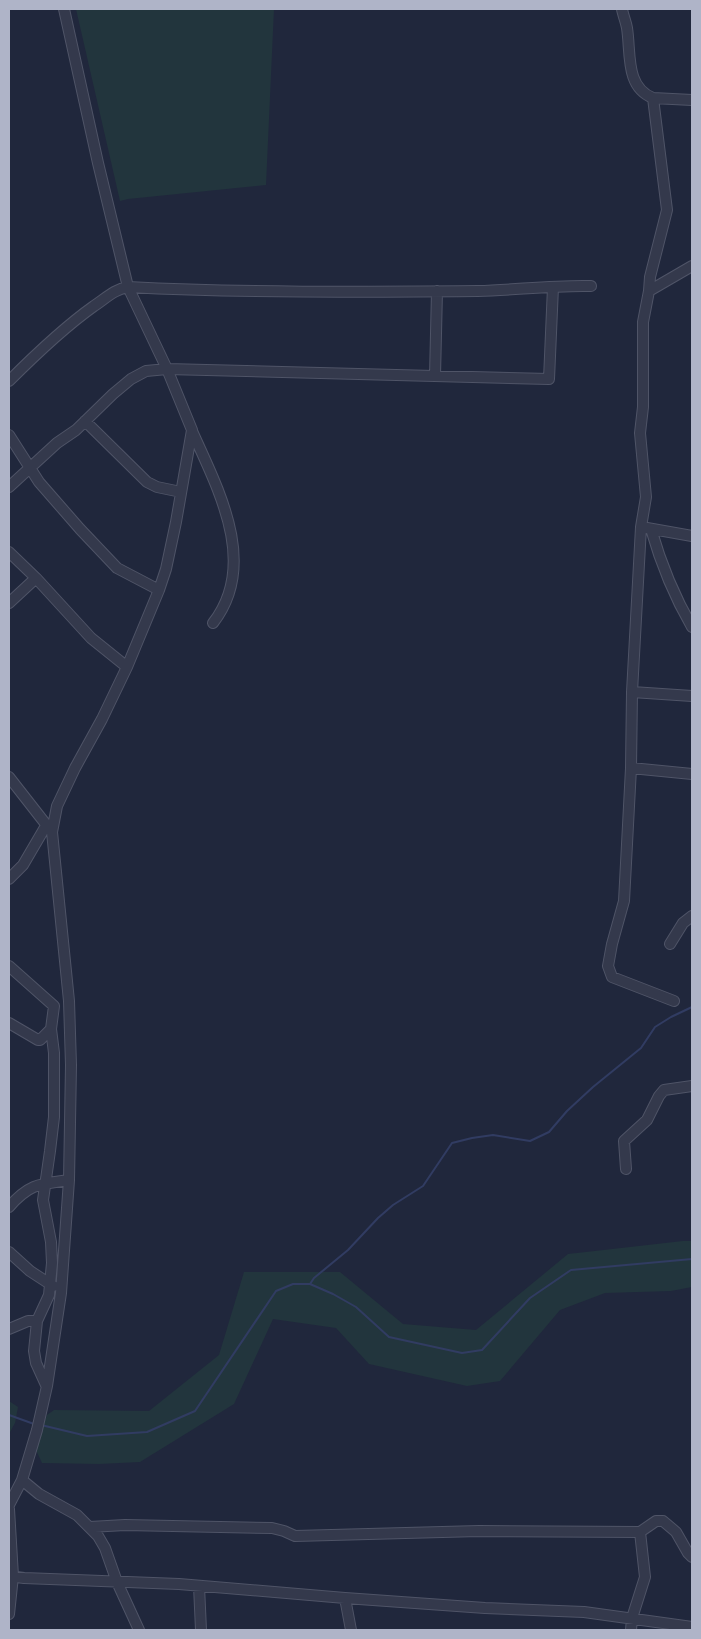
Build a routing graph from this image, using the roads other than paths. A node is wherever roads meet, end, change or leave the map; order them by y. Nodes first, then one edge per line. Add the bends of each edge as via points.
1 (64, 9) edge
2 (622, 9) edge
3 (653, 98) junction
4 (692, 100) edge
5 (692, 266) edge
6 (553, 286) junction
7 (592, 286) dead end
8 (128, 287) junction
9 (437, 291) junction
10 (650, 291) junction
11 (167, 369) junction
12 (435, 376) junction
13 (9, 380) edge
14 (85, 421) junction
15 (192, 430) junction
16 (9, 435) edge
17 (31, 468) junction
18 (9, 487) edge
19 (181, 492) junction
20 (646, 528) junction
21 (692, 536) edge
22 (9, 552) edge
23 (36, 578) junction
24 (159, 590) junction
25 (9, 603) edge
26 (214, 623) dead end
27 (692, 627) edge
28 (127, 667) junction
29 (632, 692) junction
30 (692, 696) edge
31 (631, 768) junction
32 (692, 774) edge
33 (9, 777) edge
34 (49, 828) junction
35 (9, 879) edge
36 (692, 916) edge
37 (670, 944) dead end
38 (9, 966) edge
39 (69, 1001) junction
40 (674, 1001) dead end
41 (54, 1006) junction
42 (9, 1023) edge
43 (51, 1029) junction
44 (692, 1086) edge
45 (626, 1169) dead end
46 (68, 1180) junction
47 (44, 1183) junction
48 (9, 1207) edge
49 (9, 1252) edge
50 (50, 1284) junction
51 (61, 1289) junction
52 (36, 1321) junction
53 (9, 1329) edge
54 (46, 1386) junction
55 (22, 1480) junction
56 (9, 1504) edge
57 (9, 1509) edge
58 (90, 1527) junction
59 (640, 1532) junction
60 (692, 1557) edge
61 (11, 1576) edge
62 (117, 1582) junction
63 (200, 1586) junction
64 (345, 1598) junction
65 (9, 1614) edge
66 (632, 1618) junction
67 (692, 1627) edge
68 (139, 1630) edge
69 (201, 1630) edge
70 (351, 1630) edge
71 (631, 1630) edge

1 - 8 street
2 - 3 street via 636,85
3 - 4 street
3 - 10 street via 667,210 650,277
5 - 10 street
6 - 7 street
6 - 9 street
6 - 12 street via 549,379
8 - 9 street
8 - 11 street
8 - 13 street via 118,289 76,319
9 - 12 street
10 - 20 street via 643,322 640,434
11 - 12 street
11 - 14 street via 146,371 131,379
11 - 15 street
14 - 17 street
14 - 19 street via 147,482
15 - 19 street
15 - 26 street via 225,509 235,557 230,595
16 - 17 street
17 - 18 street
17 - 24 street via 45,489 117,568
19 - 24 street
20 - 21 street
20 - 27 street
20 - 29 street
22 - 23 street
23 - 25 street
23 - 28 street via 91,638
24 - 28 street
28 - 34 street via 74,768
29 - 30 street
29 - 31 street
31 - 32 street
31 - 40 street via 624,901 608,966 612,977
33 - 34 street
34 - 35 street
34 - 39 street
36 - 37 street via 683,922
38 - 41 street
39 - 41 street
39 - 46 street
41 - 43 street
42 - 43 street via 38,1040
43 - 47 street via 54,1117
44 - 45 street via 664,1090 659,1096 647,1120 624,1141
46 - 47 street
46 - 51 street
47 - 48 street via 24,1191
47 - 50 street via 43,1200 52,1249
49 - 50 street
50 - 51 street
50 - 52 street via 48,1300
51 - 54 street
52 - 53 street
52 - 54 street via 34,1356
54 - 55 street
55 - 56 street
55 - 58 street
57 - 61 street
58 - 59 street via 272,1528 295,1536 479,1531
58 - 62 street via 104,1548
59 - 60 street via 663,1520 676,1532
59 - 66 street via 646,1577
61 - 62 street
61 - 65 street
62 - 63 street
62 - 68 street
63 - 64 street
63 - 69 street
64 - 66 street via 584,1612
64 - 70 street
66 - 67 street
66 - 71 street

